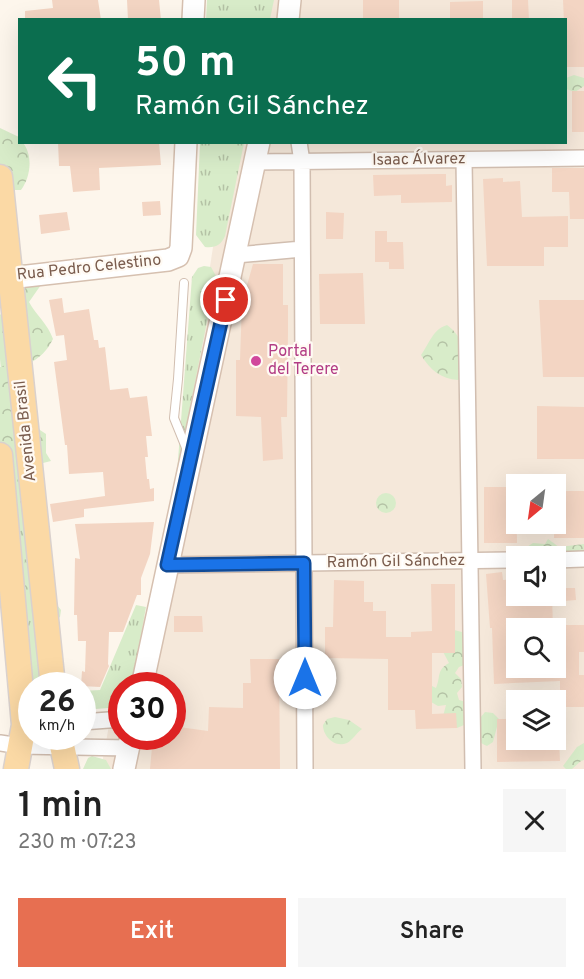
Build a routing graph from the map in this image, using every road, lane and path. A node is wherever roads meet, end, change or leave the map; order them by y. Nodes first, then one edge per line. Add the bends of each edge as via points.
1 (194, 0) edge
2 (290, 0) edge
3 (193, 18) edge
4 (288, 18) edge
5 (186, 144) edge
6 (299, 144) edge
7 (257, 152) edge
8 (584, 158) edge
9 (464, 160) junction
10 (302, 162) junction
11 (0, 177) edge
12 (302, 249) junction
13 (236, 255) junction
14 (5, 278) edge
15 (184, 283) dead end
16 (0, 455) edge
17 (190, 458) junction
18 (584, 559) edge
19 (506, 560) edge
20 (566, 560) edge
21 (470, 561) junction
22 (304, 563) junction
23 (167, 565) junction
24 (51, 672) edge
25 (145, 672) edge
26 (15, 742) edge
27 (63, 751) edge
28 (128, 751) edge
29 (305, 769) edge
30 (473, 769) edge

1 - 3 main road
2 - 4 main road
5 - 14 main road, Rua Pedro Celestino via 178,256
6 - 10 street
7 - 10 street, Isaac Álvarez
7 - 13 main road
8 - 9 street, Isaac Álvarez
9 - 10 street, Isaac Álvarez
9 - 21 street
10 - 12 street
11 - 14 main road, Avenida Brasil
12 - 13 street
12 - 22 street
13 - 17 main road
14 - 24 main road, Avenida Brasil
15 - 17 lane via 174,418
16 - 26 main road, Avenida Brasil
17 - 23 main road
18 - 20 street
19 - 21 street, Ramón Gil Sánchez
21 - 22 street, Ramón Gil Sánchez
21 - 30 street
22 - 23 street, Ramón Gil Sánchez
22 - 29 street
23 - 25 main road
26 - 27 street
27 - 28 street

